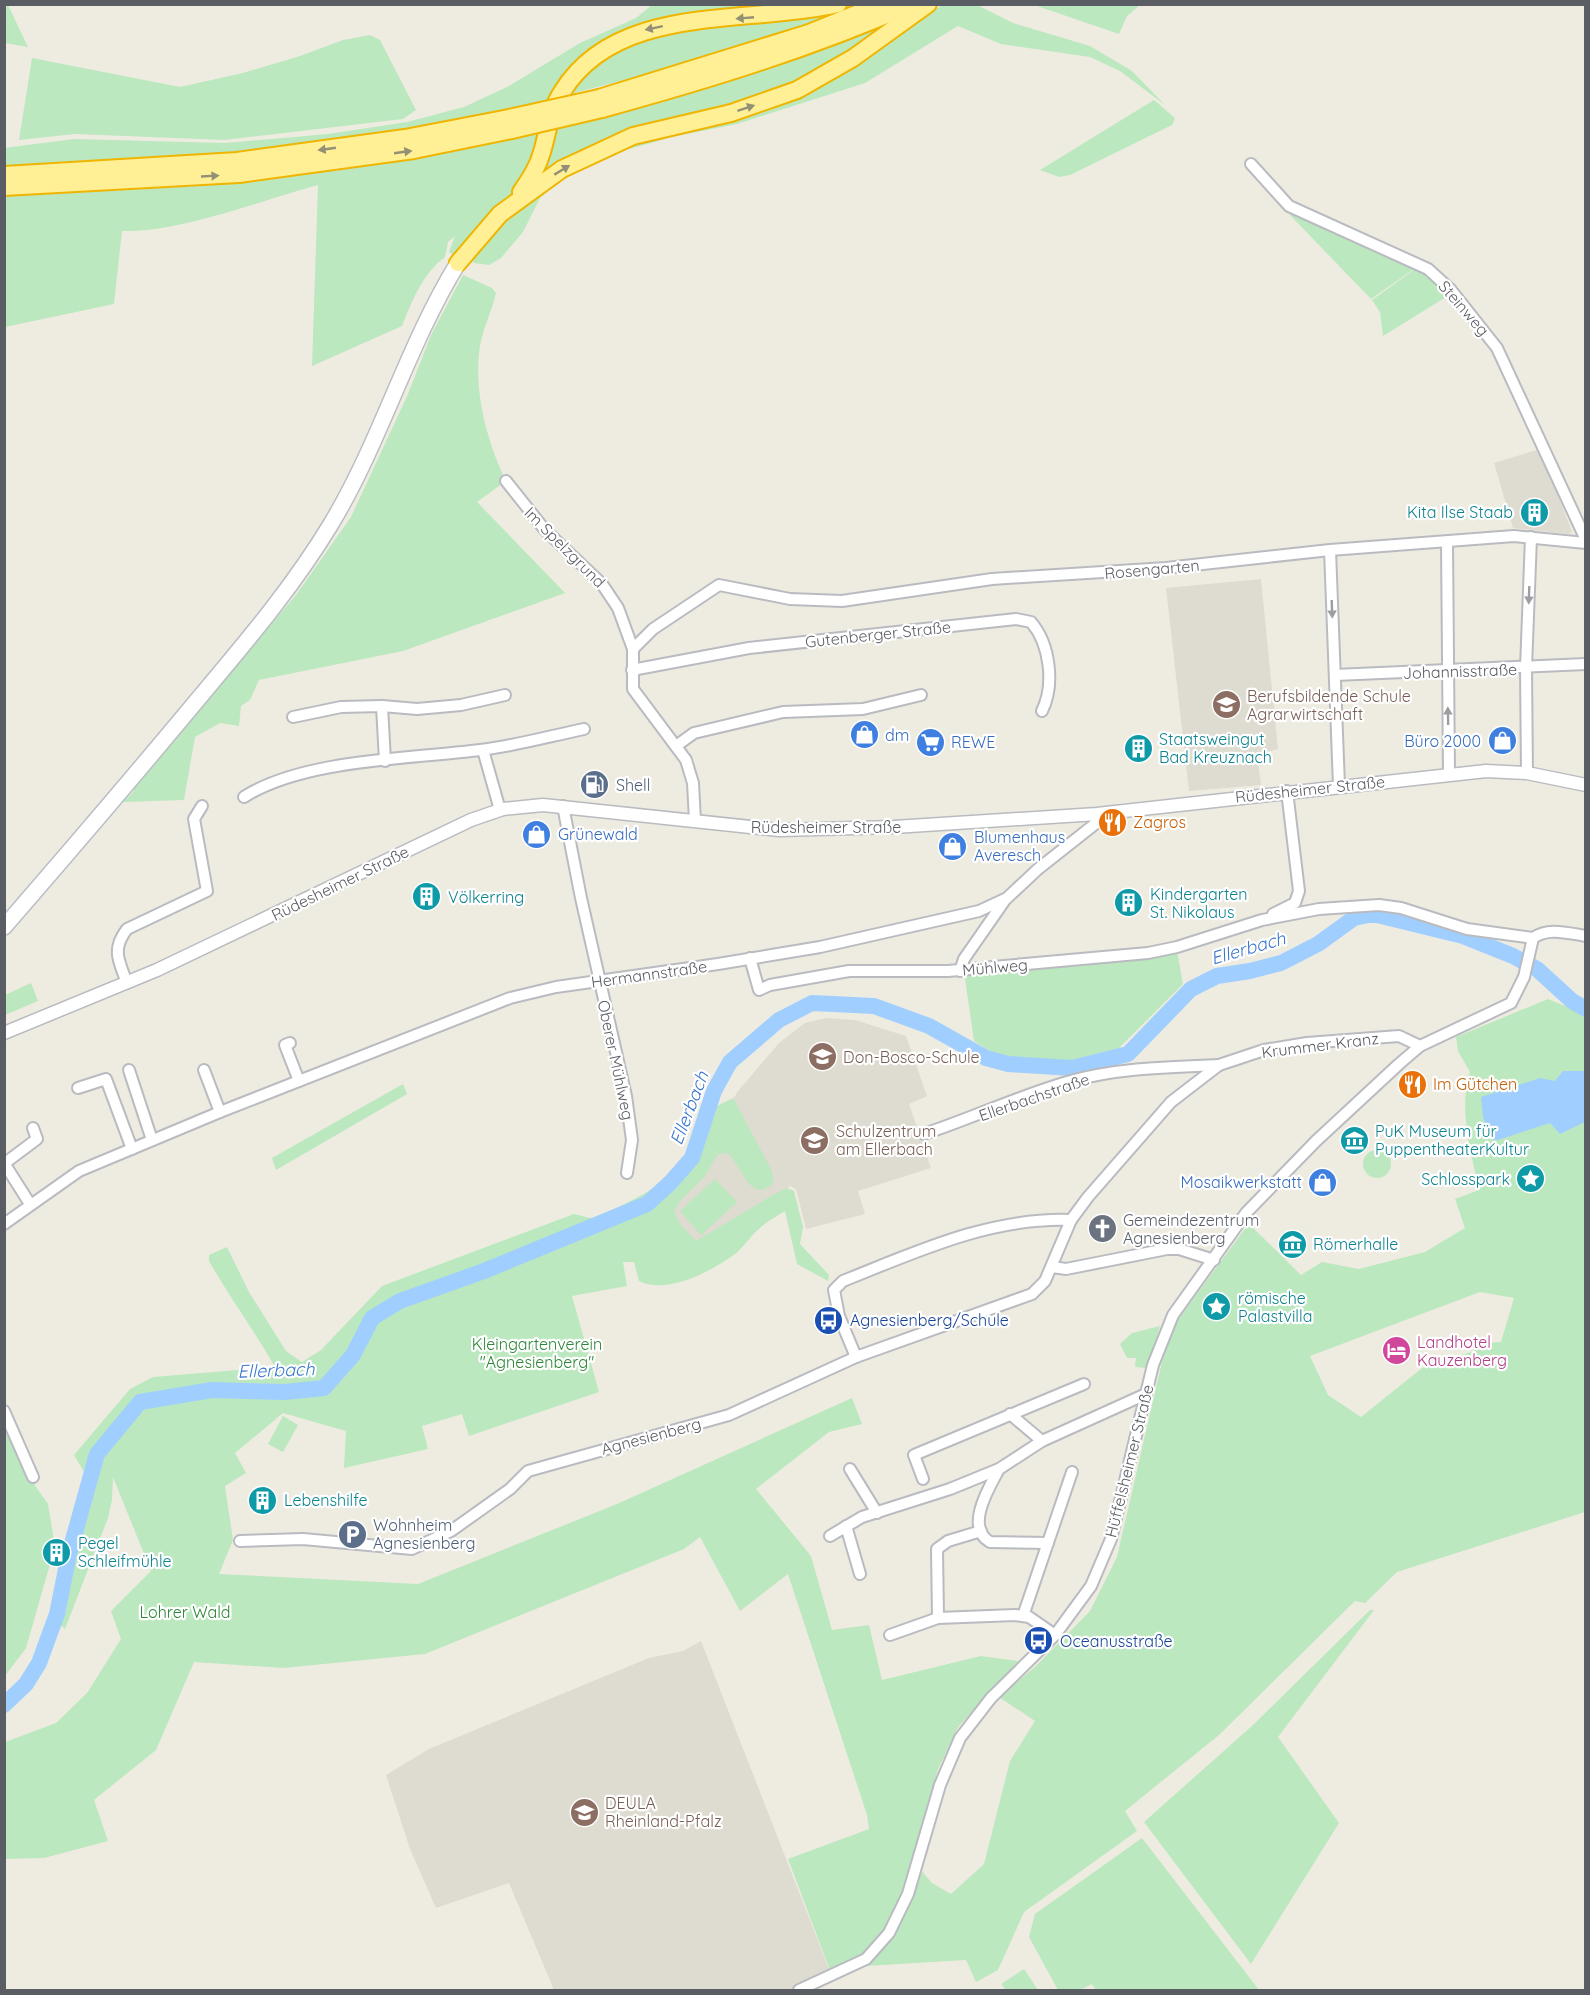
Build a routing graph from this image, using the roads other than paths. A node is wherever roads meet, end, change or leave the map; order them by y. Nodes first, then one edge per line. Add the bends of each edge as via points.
1 (838, 4) edge
2 (881, 4) edge
3 (912, 4) edge
4 (928, 4) edge
5 (601, 103) junction
6 (511, 124) junction
7 (1251, 164) dead end
8 (4, 175) edge
9 (4, 187) edge
10 (513, 202) junction
11 (458, 263) joint
12 (506, 481) dead end
13 (1531, 537) junction
14 (1586, 541) edge
15 (1447, 542) junction
16 (1330, 550) junction
17 (633, 649) junction
18 (1586, 664) edge
19 (1526, 668) junction
20 (632, 670) junction
21 (1447, 671) junction
22 (1335, 675) junction
23 (505, 694) dead end
24 (921, 695) dead end
25 (382, 706) junction
26 (1042, 711) dead end
27 (293, 717) dead end
28 (584, 729) dead end
29 (676, 746) junction
30 (483, 750) junction
31 (385, 760) junction
32 (1527, 773) junction
33 (1449, 774) junction
34 (1586, 785) edge
35 (1339, 786) junction
36 (1287, 791) junction
37 (244, 797) dead end
38 (202, 806) dead end
39 (563, 806) junction
40 (500, 810) junction
41 (1097, 814) junction
42 (695, 821) junction
43 (1007, 898) junction
44 (1262, 920) junction
45 (4, 927) edge
46 (1586, 936) edge
47 (1533, 938) junction
48 (750, 958) junction
49 (960, 970) junction
50 (599, 981) junction
51 (127, 983) junction
52 (4, 1033) edge
53 (291, 1043) dead end
54 (1420, 1046) junction
55 (1219, 1065) junction
56 (129, 1070) dead end
57 (204, 1070) dead end
58 (299, 1081) junction
59 (78, 1088) dead end
60 (220, 1112) junction
61 (33, 1128) dead end
62 (924, 1134) dead end
63 (152, 1140) junction
64 (132, 1149) junction
65 (5, 1163) edge
66 (627, 1173) dead end
67 (30, 1204) junction
68 (1071, 1220) junction
69 (4, 1224) edge
70 (1214, 1260) junction
71 (1052, 1267) junction
72 (856, 1357) junction
73 (1084, 1384) dead end
74 (1146, 1394) junction
75 (4, 1412) edge
76 (1010, 1414) junction
77 (1042, 1441) junction
78 (849, 1469) dead end
79 (999, 1469) junction
80 (1072, 1472) dead end
81 (33, 1477) dead end
82 (923, 1479) dead end
83 (877, 1513) junction
84 (846, 1526) junction
85 (981, 1531) junction
86 (830, 1536) dead end
87 (240, 1541) dead end
88 (1048, 1544) junction
89 (860, 1574) dead end
90 (1023, 1616) junction
91 (938, 1618) junction
92 (890, 1635) dead end
93 (1055, 1635) junction
94 (798, 1990) edge

1 -> 10 highway via 640,31 594,55 562,91 534,174
2 - 5 highway
3 - 5 highway via 733,71
10 -> 4 highway via 562,169 633,136 731,113 797,90 853,58
5 - 6 highway, bridge
6 -> 8 highway via 237,161
9 -> 6 highway via 240,174 414,150
7 - 14 street, Steinweg via 1290,206 1428,269 1451,290 1497,348
10 - 11 highway
11 - 45 main road via 433,304 359,474 302,568 264,620 114,801
12 - 17 street, Im Spelzgrund via 536,520 610,594
13 - 14 street, Rosengarten
13 - 15 street, Rosengarten
13 -> 19 street
15 - 16 street, Rosengarten
15 - 21 street
16 - 17 street, Rosengarten via 1166,568 992,579 842,601 790,599 719,585 653,629
16 -> 22 street
17 - 20 street, Im Spelzgrund
18 - 19 street, Johannisstraße
19 - 21 street, Johannisstraße
19 - 32 street
20 - 26 street, Gutenberger Straße via 749,648 1016,619 1031,622 1044,640 1048,699
20 - 29 street, Im Spelzgrund via 637,697
21 - 22 street, Johannisstraße
33 -> 21 street
22 - 35 street
23 - 25 street via 439,708
24 - 29 street via 863,709 783,712 694,733
25 - 27 street via 341,707
25 - 31 street
28 - 30 street
29 - 42 street, Im Spelzgrund via 691,772
30 - 31 street
30 - 40 street
31 - 37 street via 307,773 257,788
32 - 33 street, Rüdesheimer Straße
32 - 34 street, Rüdesheimer Straße
33 - 35 street, Rüdesheimer Straße
35 - 36 street, Rüdesheimer Straße
36 - 41 street, Rüdesheimer Straße
36 - 44 street, Mühlweg via 1299,891 1295,903
38 - 51 street via 194,819 207,891 127,929 116,951
39 - 40 street, Rüdesheimer Straße
39 - 42 street, Rüdesheimer Straße
39 - 50 street, Oberer Mühlweg
40 - 51 street, Rüdesheimer Straße via 451,829
41 - 42 street, Rüdesheimer Straße via 846,830 779,830
41 - 43 street, Hermannstraße via 1095,824
43 - 48 street, Hermannstraße via 979,911
43 - 49 street, Hermannstraße
44 - 47 street, Mühlweg via 1319,909 1379,905 1467,929
44 - 49 street, Mühlweg via 1148,953
46 - 47 street, Mühlweg via 1551,931
47 - 54 street, Hüffelsheimer Straße via 1517,994 1501,1010
48 - 49 street, Mühlweg via 759,990 849,971
48 - 50 street, Hermannstraße
50 - 58 street, Hermannstraße via 510,998
50 - 66 street, Oberer Mühlweg via 630,1126 632,1147
51 - 52 street, Rüdesheimer Straße
53 - 58 street via 285,1045
54 - 55 street, Krummer Kranz via 1400,1036 1307,1043 1264,1050
54 - 70 street, Hüffelsheimer Straße via 1271,1186 1246,1213
55 - 62 street, Ellerbachstraße via 1161,1067 1087,1077
55 - 68 street, Krummer Kranz via 1158,1116
56 - 63 street
57 - 60 street
58 - 60 street, Hermannstraße
59 - 64 street via 106,1079
60 - 63 street, Hermannstraße
61 - 65 street via 37,1139
63 - 64 street, Hermannstraße
64 - 67 street, Hermannstraße via 79,1172
65 - 67 street
67 - 69 street, Hermannstraße
68 - 71 street, Agnesienberg
68 - 72 street via 1011,1223 977,1232 940,1242 843,1281 834,1290 834,1300
70 - 71 street via 1167,1249 1066,1269
70 - 74 street, Hüffelsheimer Straße via 1166,1326
71 - 72 street, Agnesienberg via 1039,1288 1025,1298
72 - 87 street, Agnesienberg via 729,1415 528,1471 510,1490 451,1531 412,1549 303,1539
73 - 76 street
74 - 77 street
74 - 93 street, Hüffelsheimer Straße via 1105,1556 1091,1586
75 - 81 street
76 - 77 street
76 - 82 street via 914,1455
77 - 79 street
78 - 83 street
79 - 83 street
79 - 85 street via 983,1497
80 - 88 street
83 - 84 street via 862,1516
84 - 86 street
84 - 89 street
85 - 88 street via 990,1542
85 - 91 street via 948,1541 937,1549
88 - 90 street
90 - 91 street
90 - 93 street
91 - 92 street
93 - 94 street, Hüffelsheimer Straße via 991,1698 960,1738 940,1785 908,1894 889,1933 866,1959

